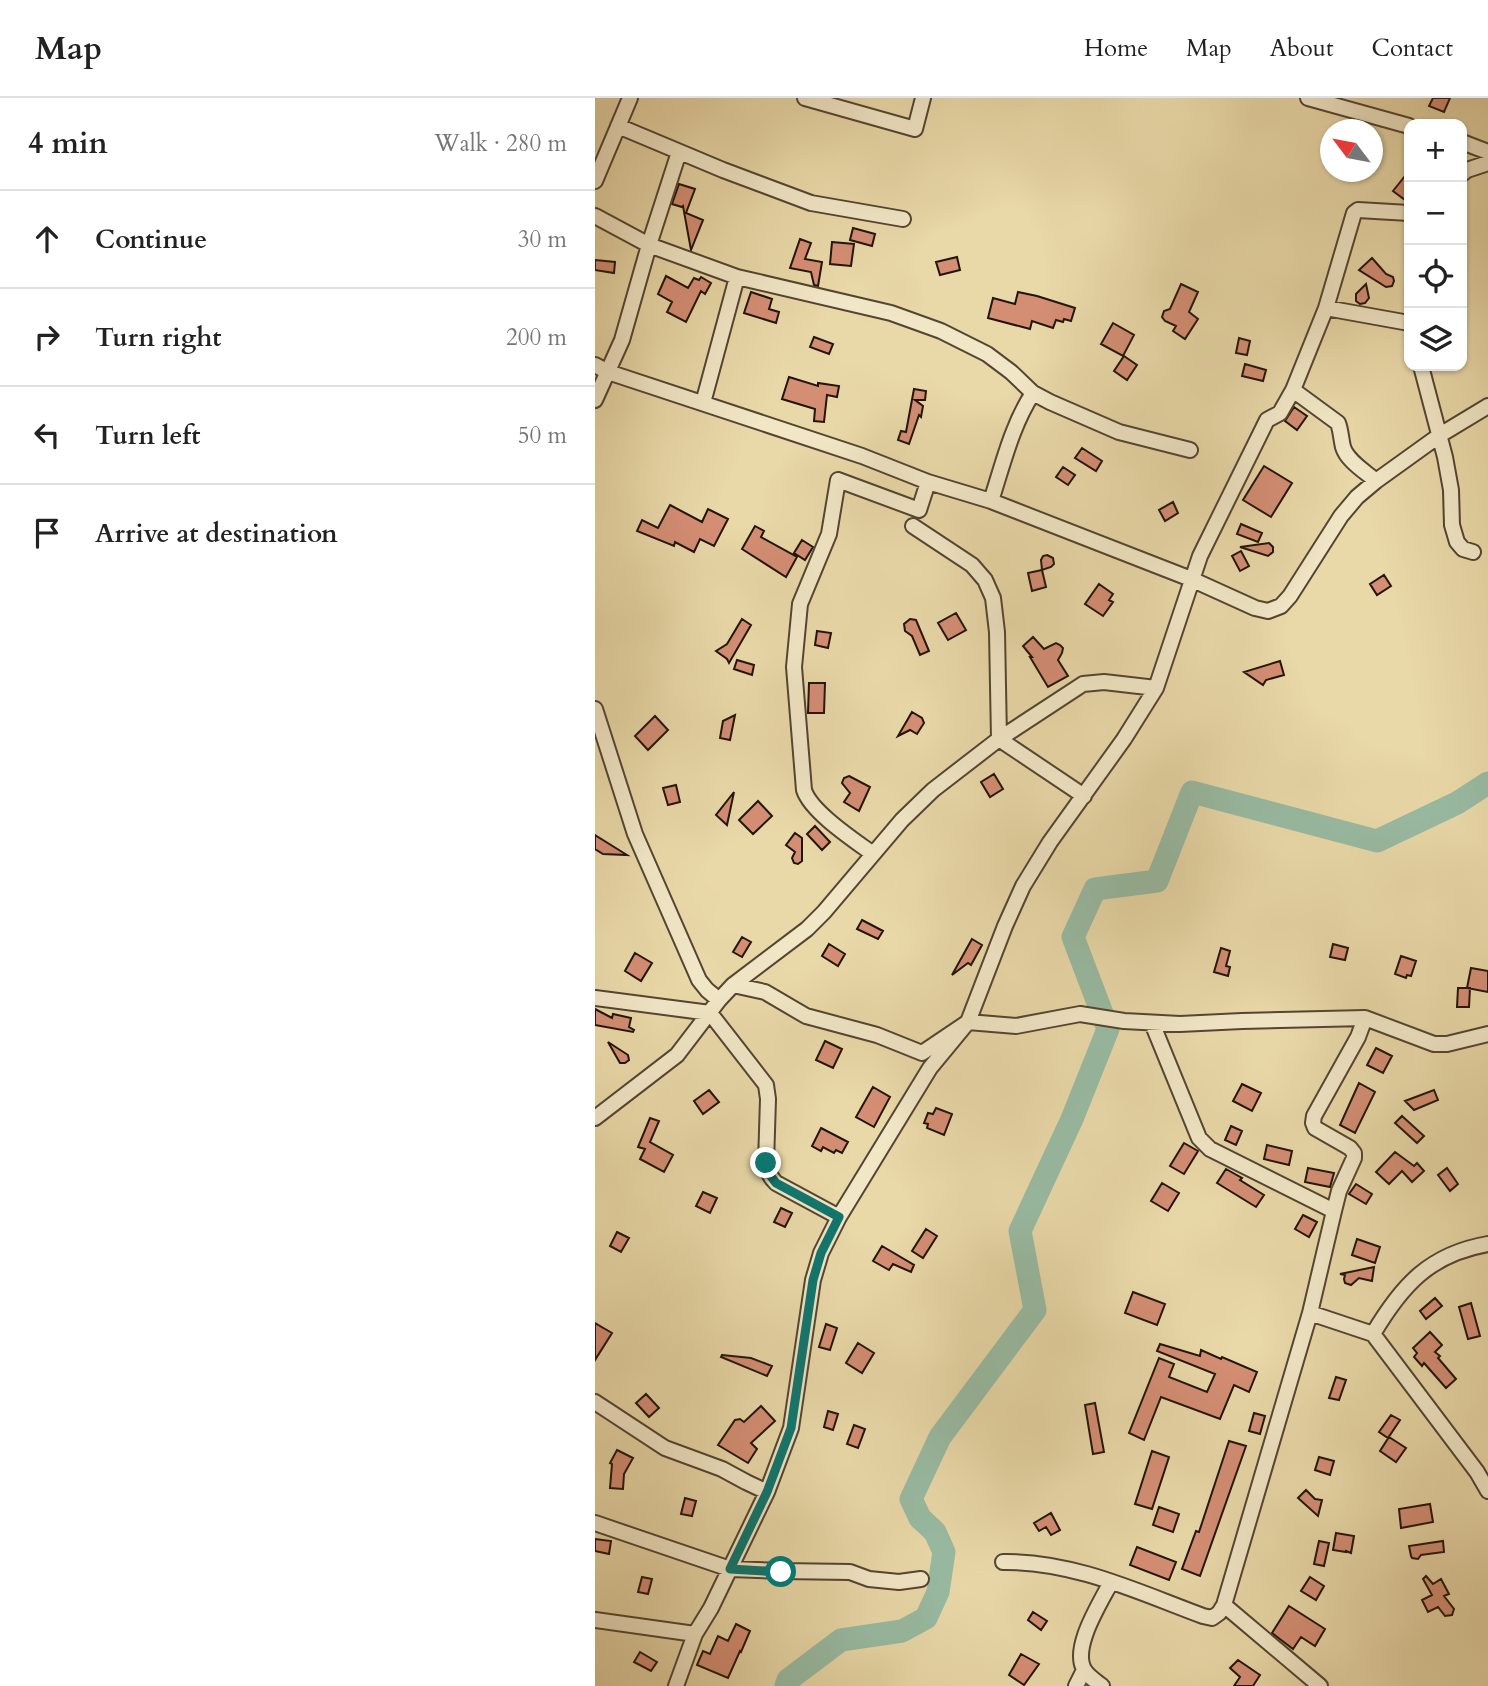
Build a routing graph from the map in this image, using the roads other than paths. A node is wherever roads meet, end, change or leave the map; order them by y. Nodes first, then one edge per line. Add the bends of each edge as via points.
1 (630, 98) edge
2 (805, 98) edge
3 (923, 98) edge
4 (1308, 98) edge
5 (843, 103) edge
6 (1404, 125) edge
7 (618, 126) junction
8 (1467, 144) edge
9 (679, 152) junction
10 (1488, 152) edge
11 (1488, 163) edge
12 (1467, 170) edge
13 (595, 181) edge
14 (1404, 213) edge
15 (595, 216) edge
16 (903, 219) dead end
17 (649, 245) junction
18 (737, 277) junction
19 (1326, 309) junction
20 (1404, 322) edge
21 (601, 369) edge
22 (1422, 371) edge
23 (1293, 390) junction
24 (1033, 393) junction
25 (595, 400) edge
26 (703, 403) junction
27 (1488, 406) edge
28 (1440, 435) junction
29 (1190, 450) dead end
30 (1376, 481) junction
31 (928, 482) junction
32 (991, 500) junction
33 (913, 526) dead end
34 (1473, 552) dead end
35 (1191, 579) junction
36 (1156, 688) junction
37 (595, 709) edge
38 (999, 739) junction
39 (1084, 796) junction
40 (873, 854) junction
41 (733, 985) junction
42 (595, 998) edge
43 (719, 1000) junction
44 (710, 1013) junction
45 (1365, 1018) junction
46 (968, 1022) junction
47 (1152, 1023) junction
48 (1488, 1034) edge
49 (595, 1118) edge
50 (1334, 1211) junction
51 (839, 1217) junction
52 (1488, 1244) edge
53 (1310, 1312) junction
54 (1373, 1334) junction
55 (595, 1402) edge
56 (1483, 1472) edge
57 (1488, 1491) edge
58 (767, 1492) junction
59 (595, 1523) edge
60 (1003, 1562) dead end
61 (730, 1569) junction
62 (921, 1579) dead end
63 (1111, 1582) junction
64 (1224, 1605) junction
65 (595, 1620) edge
66 (695, 1634) junction
67 (1084, 1670) junction
68 (676, 1686) edge
69 (1076, 1686) edge
70 (1102, 1686) edge
71 (1320, 1686) edge

1 - 7 street
2 - 5 street
3 - 5 street via 915,129
4 - 6 street
7 - 9 street
7 - 13 street
8 - 10 street
9 - 16 street via 811,203
9 - 17 street
11 - 12 street
14 - 19 street via 1354,213
15 - 17 street
17 - 18 street
17 - 21 street via 622,340
18 - 24 street via 891,313 941,331 987,355
18 - 26 street
19 - 20 street
19 - 23 street
21 - 25 street
21 - 26 street
22 - 28 street
23 - 30 street via 1338,424 1347,456
23 - 35 street via 1280,414 1267,420
24 - 29 street via 1119,432
24 - 32 street via 1015,428
26 - 31 street
27 - 28 street
28 - 30 street
28 - 34 street via 1451,490 1452,525 1457,542
30 - 35 street via 1341,516 1281,606 1268,611 1255,608
31 - 32 street
31 - 40 street via 919,510 838,480 829,534 800,604 795,667 804,790 808,800 836,826
32 - 35 street
33 - 38 street via 972,565 993,598
35 - 36 street
36 - 38 street via 1083,684
36 - 39 street
37 - 43 street via 635,834 699,980
38 - 39 street
38 - 40 street via 933,790
39 - 46 street via 1023,886
40 - 41 street via 807,929
41 - 43 street
41 - 46 street via 765,992 806,1016 922,1053
42 - 44 street
43 - 44 street
44 - 49 street via 677,1055
44 - 51 street via 766,1085 766,1163 771,1178
45 - 47 street
45 - 48 street via 1434,1044
45 - 50 street via 1314,1116 1315,1128 1354,1153
46 - 47 street via 1016,1026 1080,1014
46 - 51 street via 930,1068
47 - 50 street via 1204,1144
50 - 53 street
51 - 58 street via 813,1280 791,1428
52 - 54 street via 1423,1269 1387,1310
53 - 54 street
53 - 64 street
54 - 56 street
55 - 58 street via 665,1448
56 - 57 street
58 - 61 street
59 - 61 street
60 - 63 street via 1061,1566
61 - 62 street via 850,1572 899,1582
61 - 66 street
63 - 64 street via 1212,1618
63 - 67 street via 1083,1640
64 - 71 street
65 - 66 street
66 - 68 street
67 - 69 street
67 - 70 street

